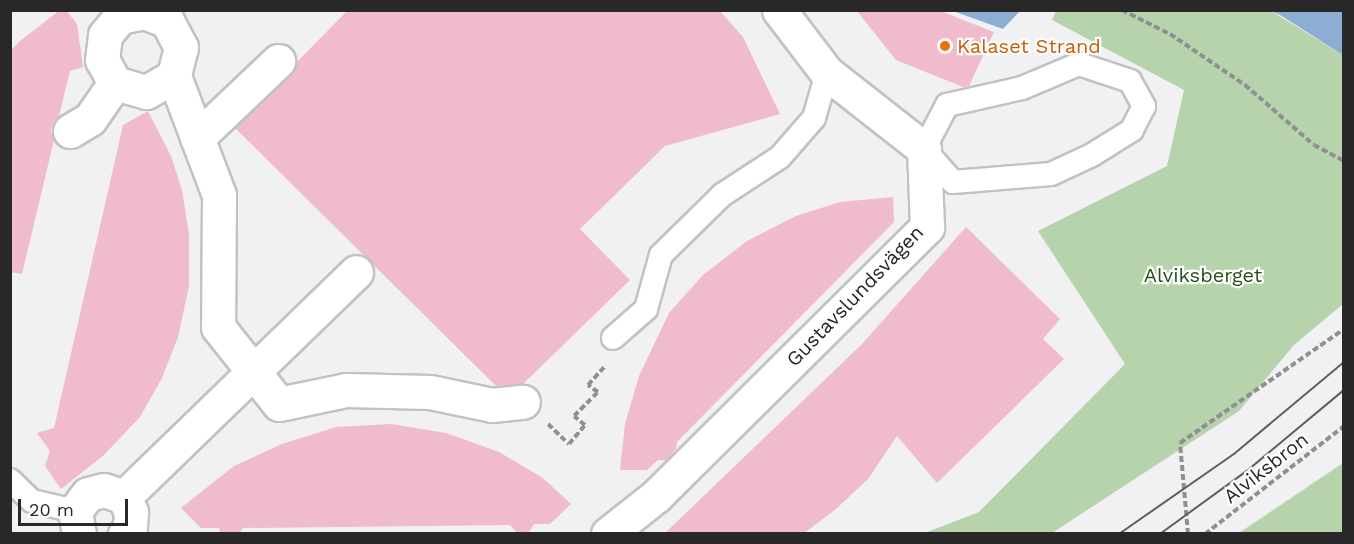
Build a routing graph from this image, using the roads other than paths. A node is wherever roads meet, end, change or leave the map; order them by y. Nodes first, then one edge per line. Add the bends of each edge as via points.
1 (779, 10) edge
2 (131, 13) edge
3 (278, 61) dead end
4 (827, 73) junction
5 (174, 76) junction
6 (115, 83) junction
7 (70, 131) dead end
8 (197, 138) junction
9 (924, 149) junction
10 (356, 272) dead end
11 (613, 338) dead end
12 (251, 371) junction
13 (523, 402) road end
14 (10, 480) edge
15 (77, 522) edge
16 (132, 523) edge
17 (608, 534) edge

1 - 4 street
2 - 5 street via 168,21 181,47
2 - 6 street via 105,35 102,60
3 - 8 street
4 - 9 street
4 - 11 lane via 814,118 780,157 722,195 661,255 646,309
5 - 6 street via 146,92
5 - 8 street
6 - 7 street via 90,119
8 - 12 street via 219,195 218,327
9 - 9 lane via 947,105 1022,88 1079,64 1130,81 1144,106 1132,130 1052,174 953,182
9 - 17 street, Gustavslundsvägen via 927,228 656,496
10 - 12 street
12 - 13 street via 279,404 346,390 430,392 492,405
12 - 16 street
14 - 15 lane via 32,501
15 - 16 street via 88,494 104,490

